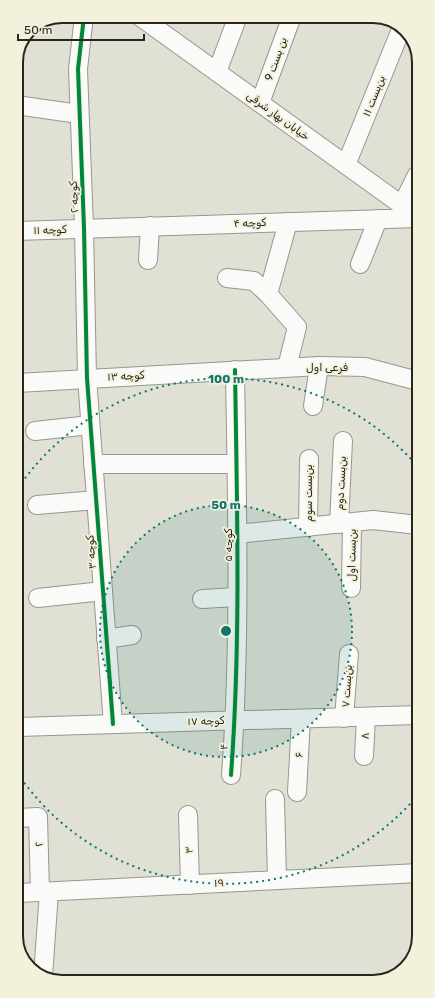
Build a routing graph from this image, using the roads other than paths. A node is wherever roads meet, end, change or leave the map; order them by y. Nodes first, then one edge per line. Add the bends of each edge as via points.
1 (83, 23) edge
2 (149, 23) edge
3 (235, 23) edge
4 (289, 23) edge
5 (400, 33) edge
6 (217, 72) junction
7 (260, 103) junction
8 (23, 106) edge
9 (80, 114) junction
10 (346, 165) junction
11 (412, 185) edge
12 (402, 205) junction
13 (412, 213) edge
14 (412, 217) edge
15 (378, 219) junction
16 (288, 222) junction
17 (150, 226) junction
18 (84, 228) junction
19 (23, 231) edge
20 (148, 260) dead end
21 (360, 264) dead end
22 (227, 278) dead end
23 (268, 294) junction
24 (319, 366) junction
25 (287, 367) junction
26 (235, 370) junction
27 (87, 378) junction
28 (412, 379) edge
29 (23, 383) edge
30 (313, 406) dead end
31 (90, 425) junction
32 (35, 431) dead end
33 (343, 441) dead end
34 (309, 459) dead end
35 (93, 464) junction
36 (236, 464) junction
37 (96, 500) junction
38 (37, 505) dead end
39 (346, 524) junction
40 (412, 524) edge
41 (308, 528) junction
42 (237, 534) junction
43 (351, 588) dead end
44 (103, 591) junction
45 (237, 597) junction
46 (38, 598) dead end
47 (202, 599) dead end
48 (132, 635) dead end
49 (106, 639) junction
50 (349, 654) dead end
51 (412, 715) edge
52 (366, 717) junction
53 (344, 718) junction
54 (301, 719) junction
55 (235, 720) junction
56 (113, 724) junction
57 (23, 727) edge
58 (364, 756) dead end
59 (231, 775) dead end
60 (298, 792) dead end
61 (275, 799) dead end
62 (188, 815) dead end
63 (23, 818) edge
64 (412, 872) edge
65 (276, 880) junction
66 (190, 884) junction
67 (44, 892) junction
68 (23, 893) edge
69 (43, 970) edge

1 - 9 street, کوچه ۲ via 78,69
2 - 6 street, خیابان بهار شرقی
3 - 6 street
4 - 7 street, بن بست 9
5 - 10 street, بن‌بست ۱۱
6 - 7 street, خیابان بهار شرقی
7 - 10 street, خیابان بهار شرقی
8 - 9 street
9 - 18 street, کوچه ۲
10 - 12 street, خیابان بهار شرقی
11 - 12 street
12 - 13 street, خیابان بهار شرقی
14 - 15 street, کوچه ۴
15 - 16 street, کوچه ۴
15 - 21 street
16 - 17 street, کوچه ۴
16 - 23 street
17 - 18 street, کوچه ۴
17 - 20 street
18 - 19 street, کوچه ۱۱
18 - 27 street, کوچه ۲
22 - 23 street via 254,281
23 - 25 street via 296,327
24 - 25 street, فرعی اول
24 - 28 street, فرعی اول via 364,367
24 - 30 street
25 - 26 street, فرعی اول
26 - 27 street, کوچه ۱۳
26 - 36 street, کوچه ۵
27 - 29 street, کوچه ۱۳
27 - 31 street, کوچه ۳
31 - 32 street
31 - 35 street, کوچه ۳
33 - 39 street, بن‌بست دوم
34 - 41 street, بن‌بست سوم
35 - 36 street
35 - 37 street, کوچه ۳
36 - 42 street, کوچه ۵
37 - 38 street
37 - 44 street, کوچه ۳
39 - 40 street via 373,520
39 - 41 street
39 - 43 street, بن‌بست اول
41 - 42 street
42 - 45 street, کوچه ۵
44 - 46 street
44 - 49 street, کوچه ۳
45 - 47 street
45 - 55 street, کوچه ۵
48 - 49 street
49 - 56 street, کوچه ۳
50 - 53 street, بن‌بست ۷
51 - 52 street, کوچه ۱۷
52 - 53 street, کوچه ۱۷
52 - 58 street, ۸
53 - 54 street, کوچه ۱۷
54 - 55 street, کوچه ۱۷
54 - 60 street, ۶
55 - 56 street, کوچه ۱۷
55 - 59 street, ۴
56 - 57 street, کوچه ۱۷
61 - 65 street
62 - 66 street, ۳
63 - 67 street, ۲ via 38,816
64 - 65 street, ۱۹
65 - 66 street, ۱۹
66 - 67 street, ۱۹
67 - 68 street, ۱۹
67 - 69 street

